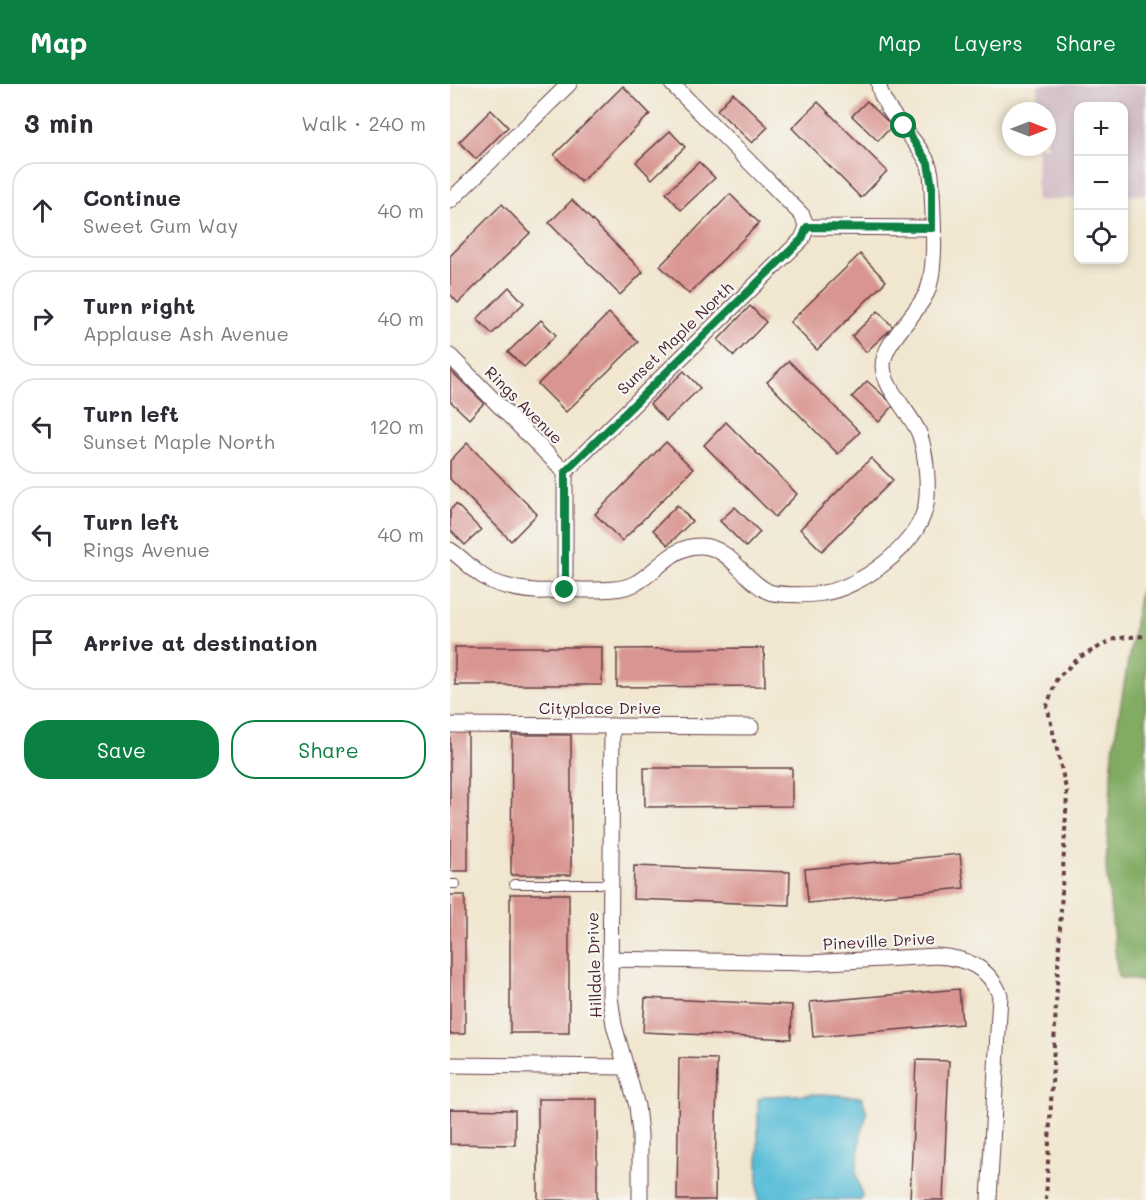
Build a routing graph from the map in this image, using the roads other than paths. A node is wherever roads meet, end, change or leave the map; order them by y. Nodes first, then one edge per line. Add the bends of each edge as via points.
1 (569, 84) edge
2 (672, 84) edge
3 (879, 84) edge
4 (450, 201) edge
5 (807, 227) junction
6 (932, 228) junction
7 (450, 356) edge
8 (565, 472) junction
9 (450, 550) edge
10 (565, 590) junction
11 (450, 725) edge
12 (612, 726) junction
13 (751, 727) dead end
14 (514, 884) dead end
15 (611, 884) junction
16 (610, 959) junction
17 (450, 1065) edge
18 (625, 1066) junction
19 (640, 1200) edge
20 (989, 1200) edge

1 - 4 street
2 - 5 street via 802,215
3 - 6 street via 883,102 928,163
5 - 6 street
5 - 8 street, Sunset Maple North via 802,239
6 - 10 street via 933,267 928,290 885,355 883,366 920,435 925,457 925,508 891,559 859,581 831,591 770,593 715,549 691,546 669,556 635,585
7 - 8 street, Rings Avenue
8 - 10 street
9 - 10 street via 488,580 510,588 536,592
11 - 12 street, Cityplace Drive
12 - 13 street, Cityplace Drive
12 - 15 street, Hilldale Drive
14 - 15 lane
15 - 16 street, Hilldale Drive
16 - 18 street, Hilldale Drive via 610,997
16 - 20 street, Pineville Drive via 808,963 937,956 978,966 989,975 1000,995
17 - 18 street
18 - 19 street, Hilldale Drive via 637,1106

